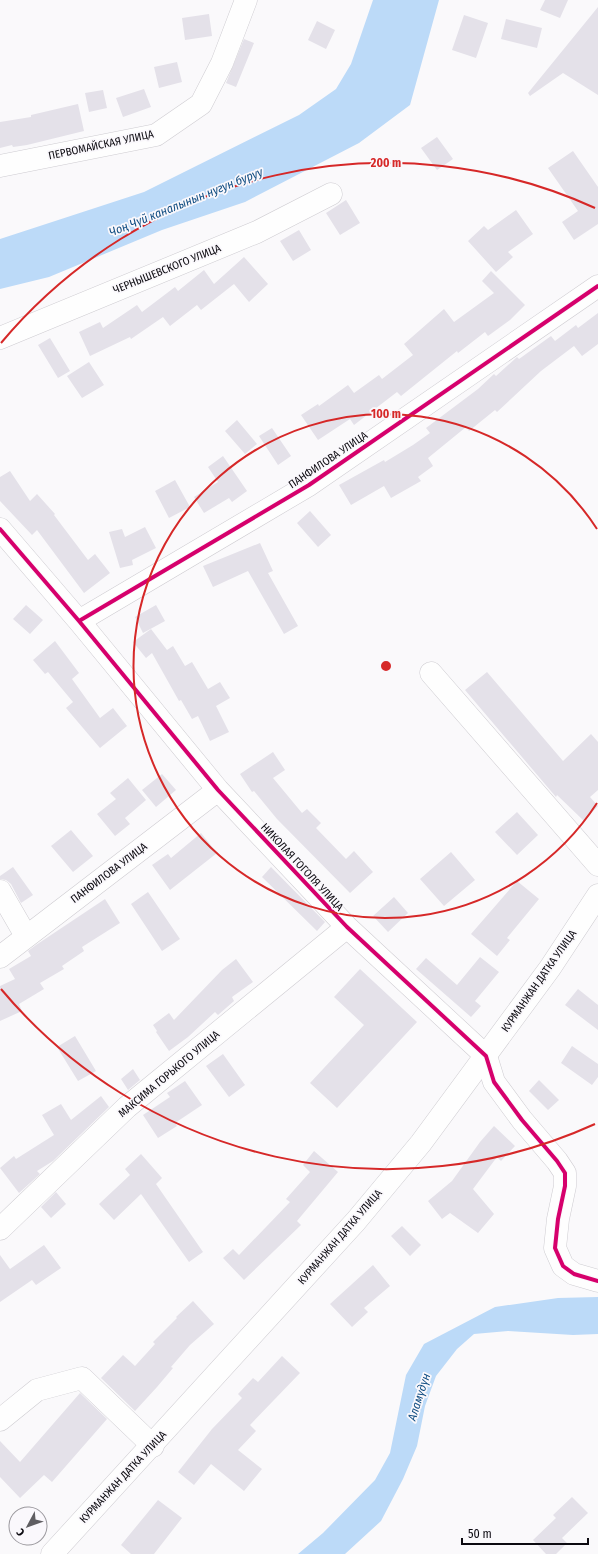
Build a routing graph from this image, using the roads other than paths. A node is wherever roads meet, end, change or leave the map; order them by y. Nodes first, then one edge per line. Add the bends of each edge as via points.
1 (246, 0) edge
2 (0, 166) edge
3 (331, 194) dead end
4 (598, 286) edge
5 (0, 338) edge
6 (0, 529) edge
7 (79, 621) junction
8 (431, 673) dead end
9 (218, 790) junction
10 (598, 865) edge
11 (0, 891) edge
12 (598, 895) edge
13 (347, 927) junction
14 (26, 936) junction
15 (0, 957) edge
16 (486, 1056) junction
17 (0, 1229) edge
18 (598, 1281) edge
19 (0, 1420) edge
20 (153, 1446) junction
21 (52, 1554) edge

1 - 2 street, ПЕРВОМАЙСКАЯ УЛИЦА via 222,63 201,104 163,130 156,134
3 - 5 street, ЧЕРНЫШЕВСКОГО УЛИЦА via 257,232
4 - 7 street, ПАНФИЛОВА УЛИЦА via 309,485
6 - 7 street, НИКОЛАЯ ГОГОЛЯ УЛИЦА
7 - 9 street, НИКОЛАЯ ГОГОЛЯ УЛИЦА
8 - 10 street
9 - 13 street, НИКОЛАЯ ГОГОЛЯ УЛИЦА
9 - 14 street, ПАНФИЛОВА УЛИЦА
11 - 14 street
12 - 16 street, КУРМАНЖАН ДАТКА УЛИЦА via 550,968
13 - 16 street, НИКОЛАЯ ГОГОЛЯ УЛИЦА
13 - 17 street, МАКСИМА ГОРЬКОГО УЛИЦА via 127,1108
14 - 15 street, ПАНФИЛОВА УЛИЦА
16 - 18 street via 494,1082 565,1173 554,1248 563,1266 574,1274
16 - 20 street, КУРМАНЖАН ДАТКА УЛИЦА via 421,1143 356,1220
19 - 20 street via 37,1390 82,1378
20 - 21 street, КУРМАНЖАН ДАТКА УЛИЦА

